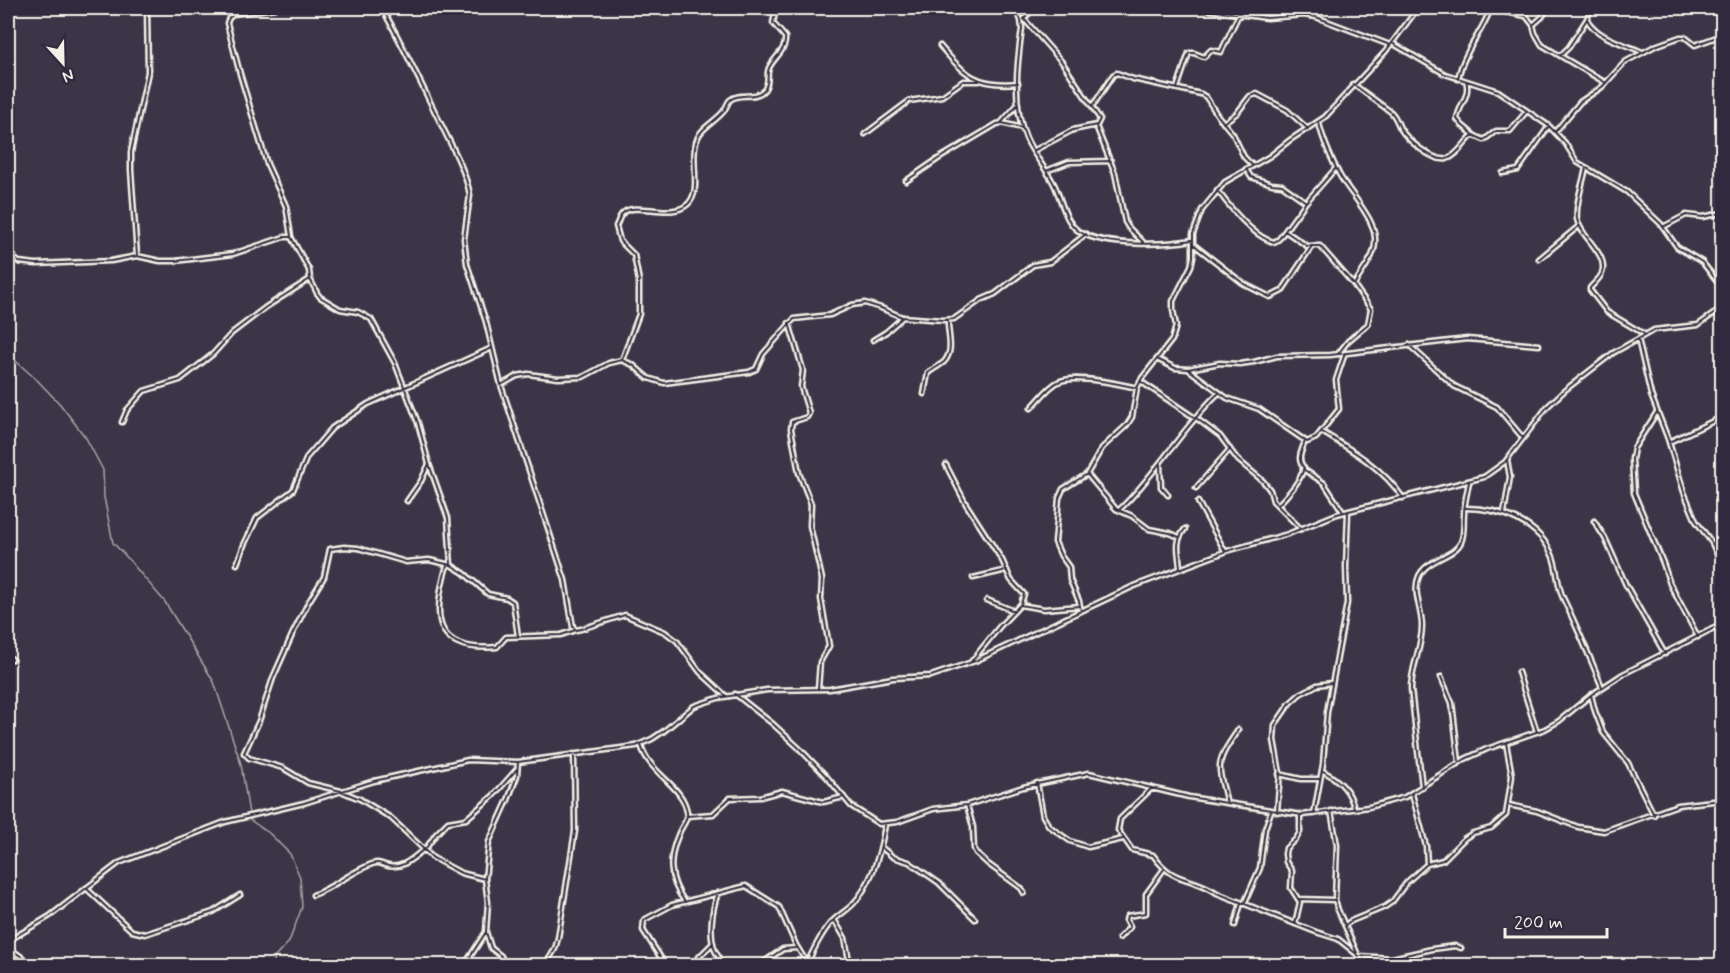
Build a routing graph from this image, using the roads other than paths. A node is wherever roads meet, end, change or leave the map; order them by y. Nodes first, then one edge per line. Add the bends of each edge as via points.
1 (147, 8) edge
2 (274, 8) edge
3 (382, 8) edge
4 (776, 8) edge
5 (1015, 8) edge
6 (1034, 8) edge
7 (1194, 8) edge
8 (1311, 8) edge
9 (1418, 8) edge
10 (1488, 8) edge
11 (1548, 8) edge
12 (1591, 8) edge
13 (1239, 14) junction
14 (1296, 16) junction
15 (1587, 19) junction
16 (1022, 20) junction
17 (1533, 25) junction
18 (1722, 35) edge
19 (1391, 44) junction
20 (940, 46) dead end
21 (1642, 52) junction
22 (1560, 56) junction
23 (1458, 79) junction
24 (979, 81) junction
25 (1466, 81) junction
26 (1018, 83) junction
27 (1606, 83) junction
28 (1353, 84) junction
29 (1177, 88) junction
30 (1018, 104) junction
31 (1092, 107) junction
32 (1526, 111) junction
33 (1001, 123) junction
34 (1223, 123) junction
35 (1318, 123) junction
36 (1096, 126) junction
37 (1549, 126) junction
38 (1022, 128) junction
39 (1308, 129) junction
40 (1555, 132) junction
41 (865, 134) dead end
42 (1475, 136) junction
43 (1033, 151) junction
44 (1111, 161) junction
45 (1253, 166) junction
46 (1336, 168) junction
47 (1586, 168) junction
48 (1246, 169) junction
49 (1046, 171) junction
50 (1503, 173) dead end
51 (906, 182) dead end
52 (1217, 190) junction
53 (1306, 202) junction
54 (1722, 213) edge
55 (1579, 226) junction
56 (1663, 227) junction
57 (1285, 231) junction
58 (1086, 234) junction
59 (291, 237) junction
60 (1192, 241) junction
61 (1143, 242) junction
62 (1312, 246) junction
63 (8, 254) edge
64 (137, 256) junction
65 (1539, 259) dead end
66 (8, 268) edge
67 (310, 279) junction
68 (1354, 285) junction
69 (1722, 287) edge
70 (8, 308) edge
71 (1722, 308) edge
72 (903, 317) junction
73 (948, 320) junction
74 (789, 323) junction
75 (1644, 334) junction
76 (1638, 338) junction
77 (873, 340) dead end
78 (1408, 344) junction
79 (1539, 345) dead end
80 (492, 348) junction
81 (1345, 353) junction
82 (1338, 354) junction
83 (1157, 359) junction
84 (622, 360) junction
85 (1188, 369) junction
86 (1140, 381) junction
87 (501, 385) junction
88 (405, 388) junction
89 (1137, 388) junction
90 (1219, 393) junction
91 (924, 394) dead end
92 (1031, 408) dead end
93 (1657, 412) junction
94 (1722, 417) edge
95 (1196, 418) junction
96 (122, 422) dead end
97 (1322, 432) junction
98 (1523, 438) junction
99 (1305, 441) junction
100 (1669, 442) junction
101 (1230, 449) junction
102 (1507, 460) junction
103 (1160, 463) junction
104 (429, 464) junction
105 (946, 465) dead end
106 (1304, 469) junction
107 (1087, 474) junction
108 (1469, 482) junction
109 (1196, 488) dead end
110 (1168, 495) dead end
111 (1403, 498) junction
112 (407, 501) dead end
113 (1198, 502) dead end
114 (1278, 505) junction
115 (1465, 508) junction
116 (1119, 510) junction
117 (1348, 512) junction
118 (1344, 513) junction
119 (1503, 514) junction
120 (1594, 521) dead end
121 (1185, 529) dead end
122 (1301, 530) junction
123 (1179, 537) junction
124 (1225, 551) junction
125 (237, 564) dead end
126 (449, 565) junction
127 (1722, 565) edge
128 (1180, 568) junction
129 (1007, 570) junction
130 (973, 578) dead end
131 (987, 600) dead end
132 (1020, 605) junction
133 (1080, 606) junction
134 (1014, 611) junction
135 (1081, 611) junction
136 (1722, 624) edge
137 (576, 630) junction
138 (518, 636) junction
139 (1698, 637) junction
140 (1665, 654) junction
141 (8, 657) edge
142 (12, 659) dead end
143 (972, 662) junction
144 (1518, 672) dead end
145 (1442, 677) dead end
146 (1332, 682) junction
147 (1602, 687) junction
148 (818, 689) junction
149 (735, 694) junction
150 (1591, 695) junction
151 (726, 696) junction
152 (1238, 730) dead end
153 (1537, 732) junction
154 (641, 743) junction
155 (1506, 743) junction
156 (574, 753) junction
157 (518, 762) junction
158 (1459, 762) junction
159 (517, 769) junction
160 (1322, 770) junction
161 (1280, 774) junction
162 (1320, 779) junction
163 (1037, 783) junction
164 (1422, 787) junction
165 (1152, 788) junction
166 (341, 791) junction
167 (1412, 793) junction
168 (844, 797) junction
169 (1722, 800) edge
170 (1227, 803) junction
171 (967, 805) junction
172 (1509, 805) junction
173 (1354, 808) junction
174 (1270, 811) junction
175 (1331, 811) junction
176 (1277, 812) junction
177 (1314, 814) junction
178 (1300, 815) junction
179 (1654, 815) junction
180 (687, 816) junction
181 (885, 824) junction
182 (1123, 839) junction
183 (880, 846) junction
184 (423, 851) junction
185 (1426, 864) junction
186 (1164, 869) junction
187 (485, 879) junction
188 (86, 888) junction
189 (1024, 892) dead end
190 (718, 893) junction
191 (240, 895) dead end
192 (313, 895) dead end
193 (1299, 899) junction
194 (1335, 900) junction
195 (685, 902) junction
196 (1243, 904) junction
197 (975, 919) dead end
198 (834, 920) junction
199 (1235, 924) dead end
200 (1295, 924) junction
201 (1345, 925) junction
202 (486, 932) junction
203 (1119, 938) dead end
204 (8, 941) edge
205 (713, 943) junction
206 (8, 946) edge
207 (797, 948) junction
208 (1461, 948) dead end
209 (1358, 956) junction
210 (1363, 957) junction
211 (807, 965) edge
212 (34, 966) edge
213 (464, 966) edge
214 (505, 966) edge
215 (545, 966) edge
216 (666, 966) edge
217 (690, 966) edge
218 (724, 966) edge
219 (758, 966) edge
220 (850, 966) edge
221 (1367, 966) edge

1 - 64 street via 148,72 131,152
2 - 59 street via 234,14 227,23 267,164 286,206
3 - 80 street via 425,90 469,189 464,239 467,264
4 - 84 street via 773,22 786,37 784,47 769,68 763,91 730,101 721,115 699,133 690,202 667,211 631,209 622,214 616,226 620,241 634,255 639,281 639,314
5 - 16 street
6 - 16 street
7 - 13 street
8 - 14 street
9 - 19 street
10 - 17 street via 1526,16
10 - 23 street
11 - 17 street
12 - 15 street
13 - 14 street via 1267,18
13 - 29 street via 1221,52 1211,50 1204,57 1189,54
14 - 19 street via 1328,20
15 - 21 street via 1601,33
15 - 22 street
16 - 26 street
16 - 31 street via 1062,62
17 - 22 street via 1542,45
18 - 21 street via 1695,45 1680,37
19 - 23 street
19 - 28 street
20 - 24 street
21 - 27 street via 1625,62
22 - 27 street
23 - 25 street
24 - 26 street
24 - 41 street via 963,81 942,96 909,101
25 - 32 street via 1498,91
25 - 42 street via 1467,96 1458,119
26 - 30 street
27 - 40 street via 1580,102
28 - 35 street
28 - 42 street via 1391,112 1404,133 1431,156 1450,158
29 - 31 street via 1117,73
29 - 34 street via 1206,97
30 - 33 street
30 - 38 street
31 - 36 street via 1100,118
32 - 37 street
32 - 42 street via 1510,131 1496,130 1484,140
33 - 38 street
33 - 51 street
34 - 39 street via 1254,94 1287,110
34 - 45 street
35 - 39 street
35 - 46 street
36 - 43 street via 1073,129
36 - 44 street
37 - 40 street
37 - 50 street via 1518,170
38 - 43 street
39 - 45 street
40 - 47 street
43 - 49 street
44 - 49 street via 1069,162
44 - 61 street via 1125,222
45 - 48 street
46 - 53 street
46 - 68 street via 1374,232 1373,253
47 - 55 street via 1576,217
47 - 56 street via 1627,192
48 - 52 street
48 - 53 street via 1251,177 1282,185
49 - 58 street via 1067,216
52 - 57 street via 1268,241 1276,242
52 - 60 street via 1203,210
53 - 57 street
54 - 56 street via 1686,215
55 - 65 street
55 - 75 street via 1603,270 1590,292 1607,312
56 - 69 street via 1677,247 1702,262
57 - 62 street via 1300,243
58 - 61 street via 1112,242
58 - 73 street via 1050,262 1033,265 995,294
59 - 64 street via 222,257 160,261
59 - 67 street
60 - 61 street
60 - 62 street via 1244,284 1270,297 1282,291
60 - 83 street via 1191,266 1173,301 1176,326 1172,340
62 - 68 street via 1320,246
63 - 64 street via 19,262 36,264
66 - 70 street
67 - 88 street via 320,297 371,319
67 - 96 street via 232,333 180,380 144,392 127,410
68 - 82 street via 1371,309 1370,319
71 - 75 street via 1692,327
72 - 73 street
72 - 74 street via 865,303 830,315 800,317
72 - 77 street
73 - 91 street via 948,356 928,373
74 - 84 street via 763,354 756,369 749,372 664,383 648,378
74 - 148 street via 803,370 801,387 809,413 792,422 791,429 799,473 811,504 810,526 822,579 821,599 829,646 820,662
75 - 76 street
76 - 93 street
76 - 98 street via 1564,390
78 - 79 street via 1467,339
78 - 81 street
78 - 98 street via 1454,386 1497,407
80 - 87 street
80 - 88 street
81 - 82 street
81 - 97 street via 1336,380 1339,409
82 - 85 street via 1277,356
83 - 85 street via 1175,368
83 - 86 street
84 - 87 street via 584,377 528,374
85 - 90 street
86 - 89 street
86 - 95 street
87 - 137 street via 563,576
88 - 104 street
88 - 125 street via 355,411 326,434 308,457 293,490 257,518
89 - 92 street via 1092,380 1063,380
89 - 107 street via 1132,417 1102,448
90 - 95 street
90 - 99 street via 1259,409
93 - 100 street
93 - 139 street via 1634,448 1634,493 1670,584
94 - 100 street
95 - 101 street
95 - 103 street
97 - 99 street
97 - 111 street via 1378,470
98 - 102 street
99 - 106 street via 1299,459
100 - 127 street via 1696,521
101 - 109 street
101 - 114 street via 1263,481
102 - 108 street via 1494,472
102 - 119 street via 1510,477
103 - 110 street via 1161,487
103 - 116 street
104 - 112 street
104 - 126 street via 448,518
105 - 129 street
106 - 114 street
106 - 118 street via 1324,483
107 - 116 street
107 - 133 street via 1063,489 1056,520 1056,545 1069,567
108 - 111 street
108 - 115 street
111 - 117 street
113 - 124 street
114 - 122 street
115 - 119 street
115 - 164 street via 1461,544 1425,567 1417,582 1422,626 1411,689
116 - 123 street via 1149,530
117 - 118 street
117 - 146 street via 1347,603
118 - 122 street
119 - 147 street via 1539,533 1551,553 1563,598
120 - 140 street
121 - 123 street
122 - 124 street
123 - 128 street
124 - 128 street
126 - 138 street via 488,594 513,602
126 - 138 street via 440,596 439,623 451,641 490,648 506,637
126 - 166 street via 429,560 406,562 357,548 330,549 328,553 324,577 293,633 244,753 284,768 308,783
128 - 135 street
129 - 130 street
129 - 132 street via 1024,594
131 - 134 street
132 - 133 street via 1044,609
132 - 134 street
133 - 135 street
134 - 143 street
135 - 143 street
136 - 139 street
137 - 138 street
137 - 151 street via 622,615 647,624 677,641 700,672
139 - 140 street
140 - 147 street
141 - 142 street
143 - 148 street via 931,676
144 - 153 street
145 - 158 street via 1452,703
146 - 160 street
146 - 161 street via 1300,694 1275,725
147 - 150 street
148 - 149 street
149 - 151 street
149 - 168 street via 784,734
150 - 153 street via 1559,721
150 - 179 street via 1603,732 1628,763
151 - 154 street via 694,706 664,731
152 - 170 street via 1220,759
153 - 155 street
154 - 156 street
154 - 180 street via 646,759 683,801
155 - 158 street
155 - 172 street via 1512,776
156 - 157 street
156 - 215 street via 575,831 558,938
157 - 159 street
157 - 166 street via 468,760
158 - 164 street
159 - 184 street via 466,819 448,822
159 - 187 street via 489,842
160 - 162 street
160 - 173 street via 1346,788
161 - 162 street
161 - 176 street
162 - 177 street
163 - 165 street via 1089,773
163 - 171 street
163 - 182 street via 1043,816 1049,826 1070,841 1088,848
164 - 167 street
165 - 170 street
165 - 182 street via 1120,819 1118,830
166 - 184 street via 391,818
166 - 188 street via 225,822 149,850 119,863
167 - 173 street via 1381,805
167 - 185 street via 1426,846
168 - 180 street via 823,802 777,791 760,797 730,798 708,815
168 - 181 street via 874,822
169 - 179 street via 1678,805
170 - 174 street
171 - 181 street via 933,809
171 - 189 street via 976,853
172 - 179 street via 1578,827 1604,831
172 - 185 street via 1506,815 1496,824 1465,837 1443,860
173 - 175 street
174 - 176 street
174 - 196 street via 1260,868
175 - 177 street
175 - 194 street via 1337,845
176 - 178 street
177 - 178 street
178 - 193 street via 1300,832 1284,854 1292,871 1291,888
180 - 195 street via 670,863 676,888
181 - 183 street
182 - 186 street via 1134,851 1153,855
183 - 197 street via 939,884
183 - 198 street via 861,894
184 - 187 street via 461,873
184 - 192 street via 399,866 375,863
185 - 201 street via 1386,907
186 - 196 street
186 - 203 street via 1146,894 1146,913 1126,917 1130,927
187 - 202 street
188 - 191 street via 132,931 145,934 213,912
188 - 204 street
190 - 195 street
190 - 205 street
190 - 207 street via 746,886 775,903
193 - 194 street
193 - 200 street
194 - 201 street
195 - 216 street via 644,920 643,930
196 - 199 street
196 - 200 street
198 - 211 street
198 - 220 street via 845,938
200 - 209 street via 1338,939
201 - 209 street
202 - 213 street
202 - 214 street via 491,948
205 - 217 street
205 - 218 street
206 - 212 street
207 - 211 street
207 - 219 street via 783,950
208 - 210 street via 1432,949 1392,958
209 - 210 street
210 - 221 street

